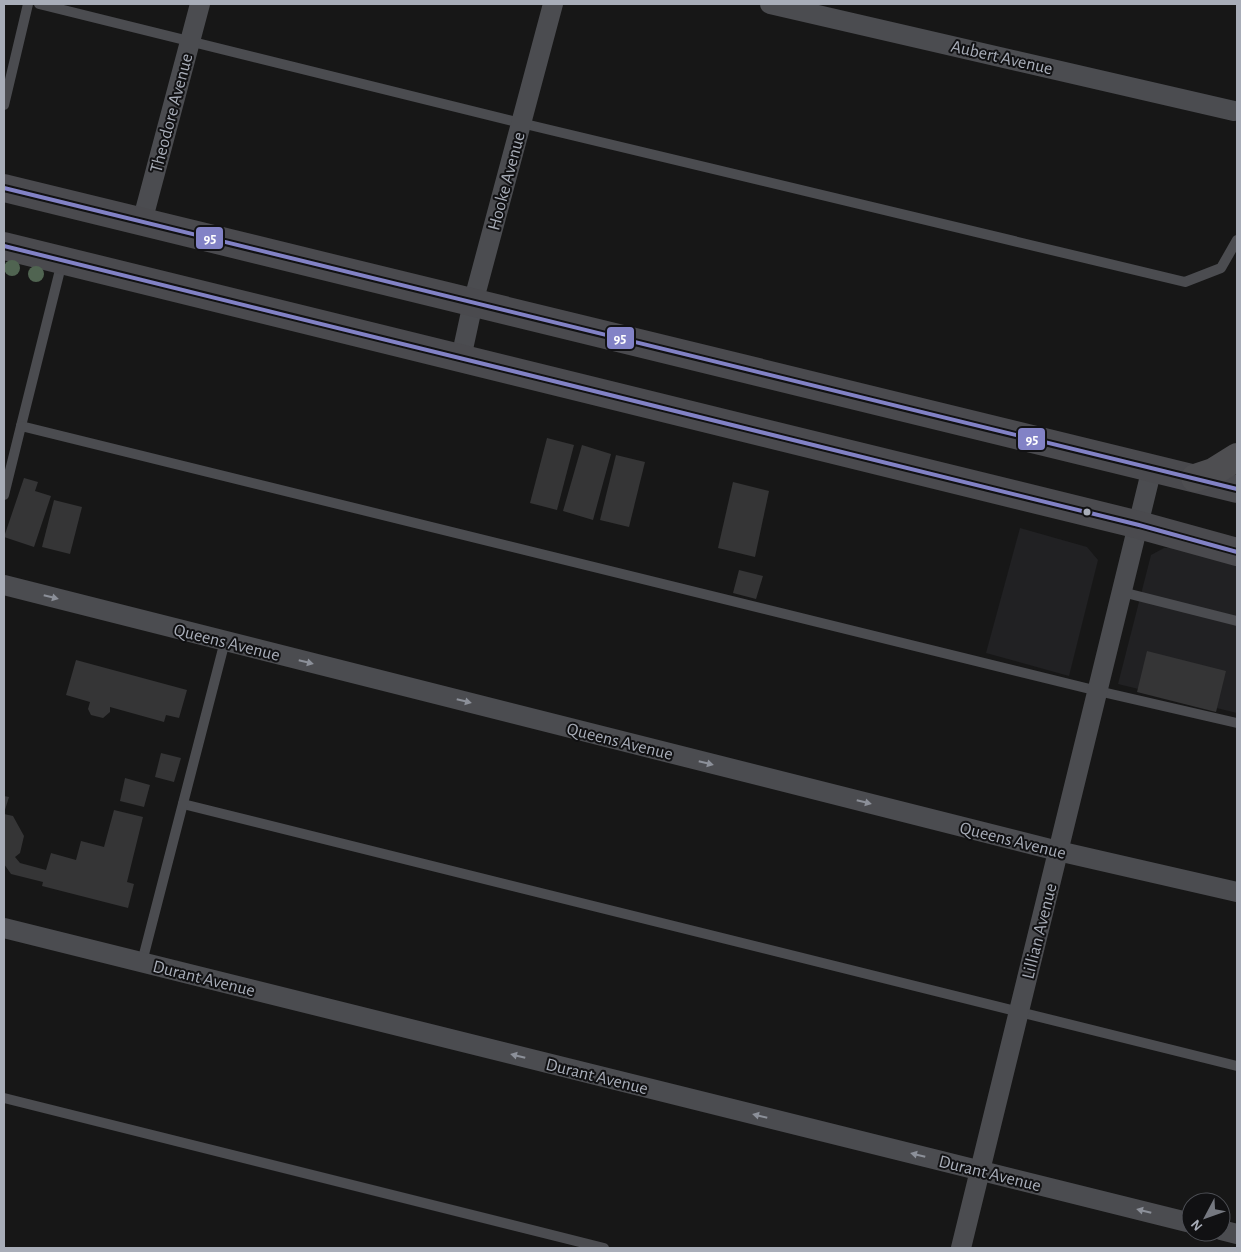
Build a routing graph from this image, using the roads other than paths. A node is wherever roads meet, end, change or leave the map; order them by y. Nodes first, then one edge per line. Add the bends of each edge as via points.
1 (28, 4) edge
2 (39, 4) edge
3 (200, 4) edge
4 (553, 4) edge
5 (770, 4) edge
6 (190, 41) junction
7 (4, 105) edge
8 (1236, 115) edge
9 (521, 123) junction
10 (4, 188) edge
11 (142, 222) junction
12 (1237, 240) edge
13 (4, 246) edge
14 (62, 260) junction
15 (473, 302) junction
16 (460, 358) junction
17 (21, 426) junction
18 (1237, 457) edge
19 (1152, 468) junction
20 (1195, 478) junction
21 (1237, 489) edge
22 (4, 496) edge
23 (1139, 525) junction
24 (1237, 552) edge
25 (4, 586) edge
26 (1122, 592) junction
27 (1237, 621) edge
28 (225, 641) junction
29 (1098, 691) junction
30 (1237, 723) edge
31 (183, 804) junction
32 (1058, 851) junction
33 (1237, 892) edge
34 (4, 928) edge
35 (142, 962) junction
36 (1019, 1013) junction
37 (1237, 1066) edge
38 (4, 1098) edge
39 (980, 1171) junction
40 (1181, 1221) edge
41 (604, 1248) edge
42 (961, 1248) edge

1 - 7 lane
2 - 6 lane
3 - 6 street, Theodore Avenue
4 - 9 street, Hooke Avenue
5 - 8 street, Aubert Avenue
6 - 9 lane
6 - 11 street, Theodore Avenue
9 - 12 lane via 1185,282 1221,268
9 - 15 street, Hooke Avenue
10 - 11 main road
11 - 15 main road
13 - 14 main road
14 - 16 main road
14 - 17 lane
15 - 16 street, Hooke Avenue
15 - 19 main road
16 - 23 main road
17 - 22 lane
17 - 29 lane
18 - 20 highway via 1213,472
19 - 20 main road
19 - 23 street, Lillian Avenue
20 - 21 main road
23 - 24 main road
23 - 26 street, Lillian Avenue
25 -> 28 street, Queens Avenue
26 - 27 lane
26 - 29 street, Lillian Avenue
28 - 31 lane
28 -> 32 street, Queens Avenue
29 - 30 lane
29 - 32 street, Lillian Avenue
31 - 35 lane
31 - 36 lane
32 - 33 street, Queens Avenue
32 - 36 street, Lillian Avenue
34 - 35 street, Durant Avenue
39 -> 35 street, Durant Avenue
36 - 37 lane
36 - 39 street, Lillian Avenue
38 - 41 lane
40 -> 39 street, Durant Avenue
39 - 42 street, Lillian Avenue

